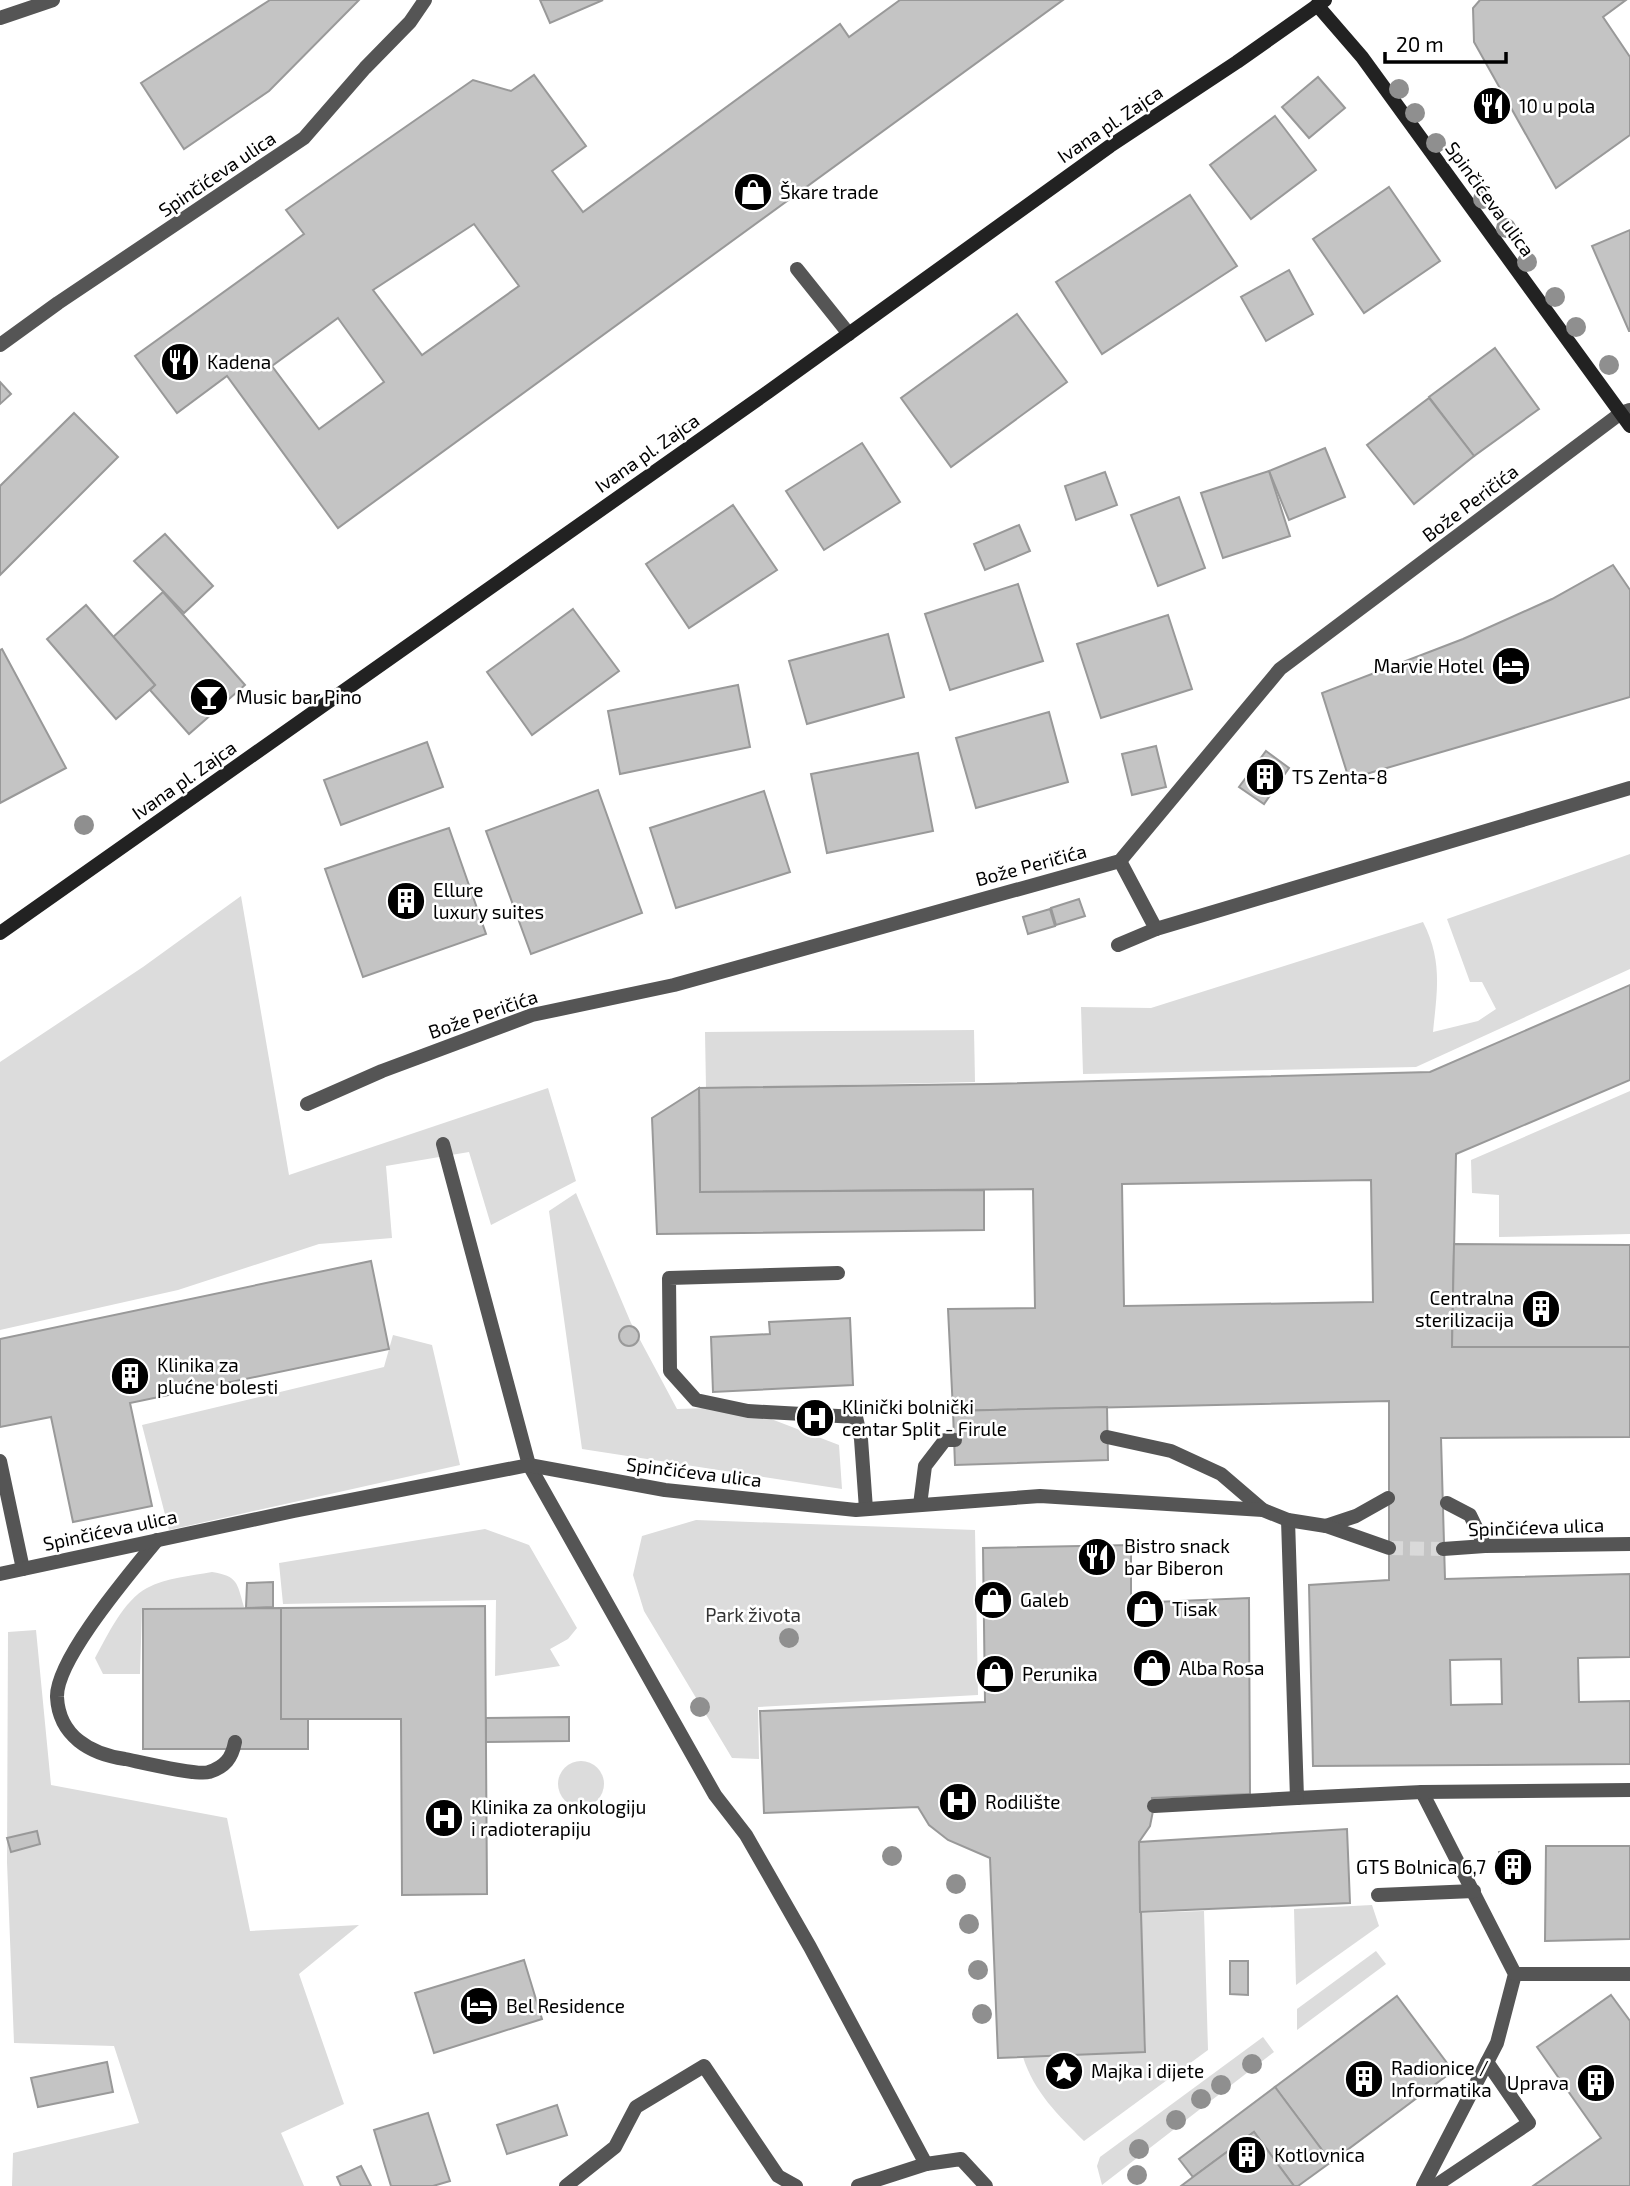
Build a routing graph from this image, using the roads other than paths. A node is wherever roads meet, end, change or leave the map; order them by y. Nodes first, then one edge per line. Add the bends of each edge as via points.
1 (53, 0) edge
2 (425, 0) edge
3 (1318, 2) edge
4 (0, 18) edge
5 (797, 269) dead end
6 (849, 334) junction
7 (0, 345) edge
8 (1626, 412) edge
9 (1630, 426) edge
10 (1630, 788) edge
11 (1120, 861) junction
12 (1156, 929) junction
13 (0, 933) edge
14 (1118, 945) dead end
15 (307, 1104) dead end
16 (443, 1144) dead end
17 (838, 1273) dead end
18 (1107, 1437) dead end
19 (955, 1440) dead end
20 (0, 1461) edge
21 (529, 1465) junction
22 (1388, 1498) dead end
23 (1447, 1503) dead end
24 (920, 1505) junction
25 (866, 1509) junction
26 (1263, 1510) junction
27 (1288, 1520) junction
28 (1326, 1526) junction
29 (157, 1540) junction
30 (1630, 1544) edge
31 (1485, 1546) junction
32 (1389, 1548) tunnel mouth
33 (1443, 1549) tunnel mouth
34 (23, 1569) junction
35 (0, 1574) edge
36 (235, 1742) dead end
37 (1630, 1790) edge
38 (1422, 1792) junction
39 (1297, 1798) junction
40 (1154, 1806) dead end
41 (1474, 1891) junction
42 (1378, 1895) dead end
43 (1515, 1974) junction
44 (1630, 1974) edge
45 (1487, 2062) junction
46 (926, 2164) junction
47 (566, 2186) edge
48 (796, 2186) edge
49 (858, 2186) edge
50 (986, 2186) edge
51 (1423, 2186) edge
52 (1435, 2186) edge

1 - 4 street
2 - 7 street, Spinčićeva ulica via 304,138
3 - 6 street, Ivana pl. Zajca
3 - 8 street, Spinčićeva ulica
5 - 6 street
6 - 13 street, Ivana pl. Zajca
8 - 9 street, Spinčićeva ulica
8 - 11 street, Bože Peričića via 1280,669
10 - 12 street
11 - 12 street
11 - 15 street, Bože Peričića via 674,985 532,1015
12 - 14 street
16 - 21 street
17 - 25 street via 669,1278 670,1371 696,1400 748,1411 856,1417
18 - 26 street via 1171,1451 1221,1474
19 - 24 street via 945,1440 925,1466
20 - 34 street
21 - 25 street, Spinčićeva ulica via 665,1490
21 - 29 street, Spinčićeva ulica
21 - 46 street via 715,1795 746,1835 810,1947
22 - 28 street
23 - 31 street via 1470,1515
24 - 25 street, Spinčićeva ulica
24 - 26 street, Spinčićeva ulica via 1040,1496
26 - 27 street, Spinčićeva ulica
27 - 28 street, Spinčićeva ulica
27 - 39 street
28 - 32 street, Spinčićeva ulica
29 - 34 street, Spinčićeva ulica
29 - 36 street via 91,1625 64,1670 57,1696 64,1727 93,1751 207,1774 225,1765
30 - 31 street, Spinčićeva ulica
31 - 33 street, Spinčićeva ulica
34 - 35 street, Spinčićeva ulica
37 - 38 street
38 - 39 street
38 - 41 street
39 - 40 street
41 - 42 street
41 - 43 street
43 - 44 street
43 - 45 street via 1497,2043
45 - 51 street
45 - 52 street via 1529,2123
46 - 49 street
46 - 50 street via 961,2159
47 - 48 street via 615,2147 636,2107 704,2066 778,2176

